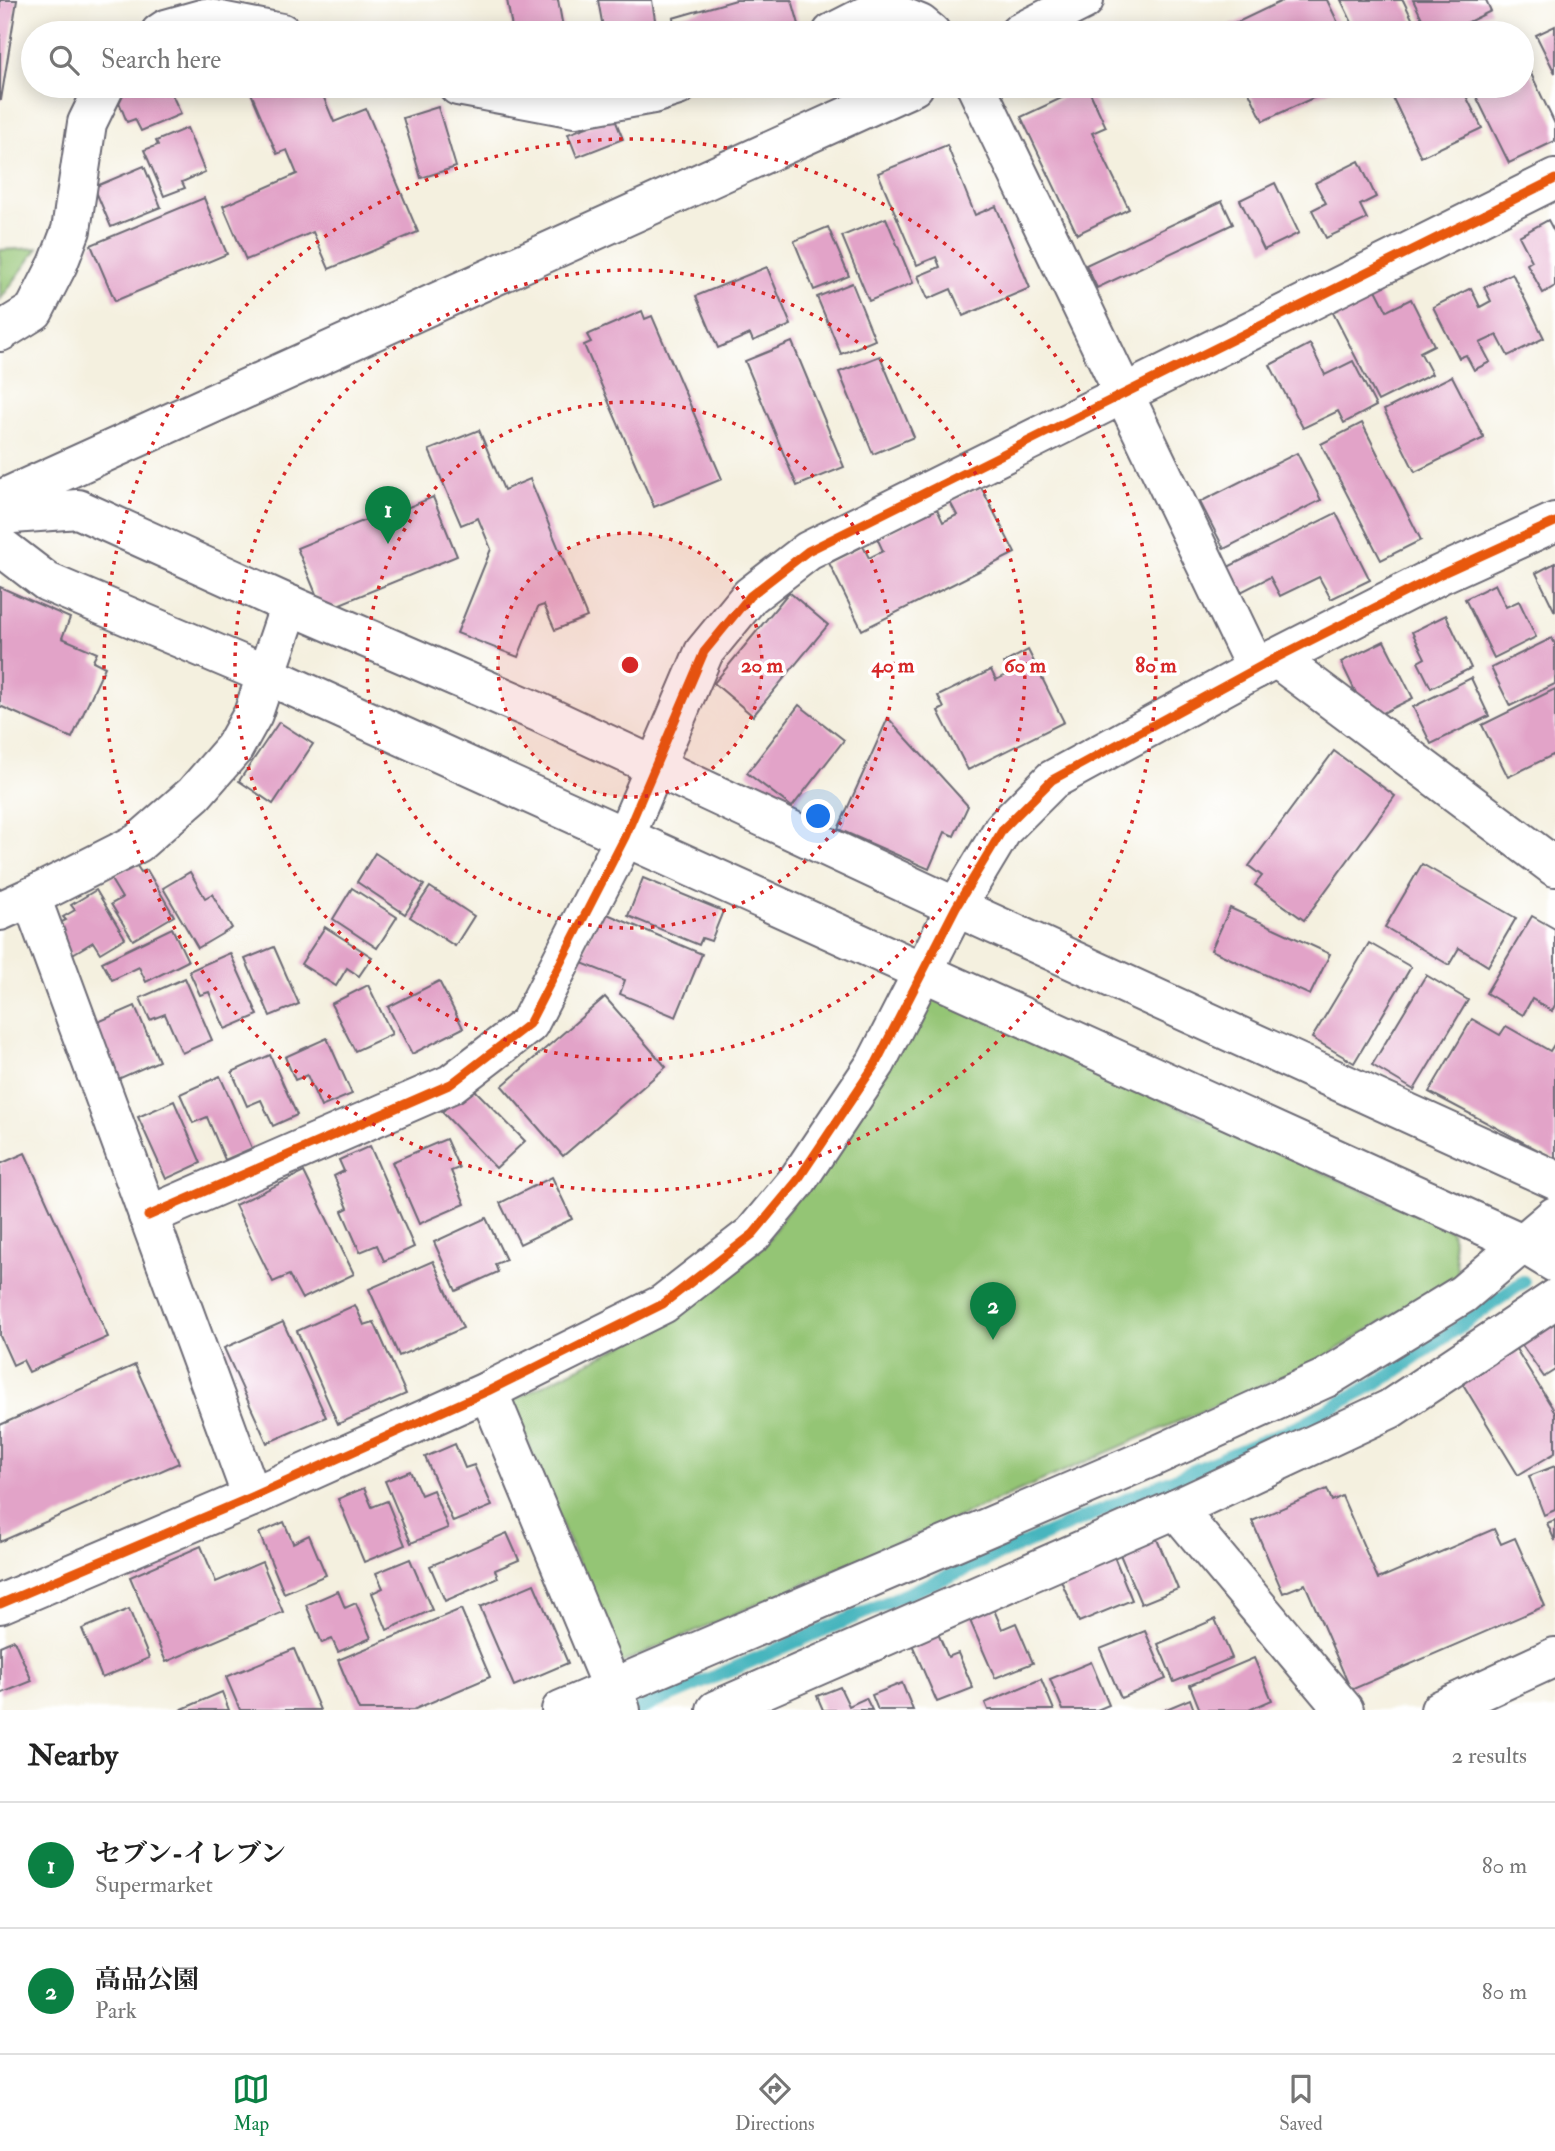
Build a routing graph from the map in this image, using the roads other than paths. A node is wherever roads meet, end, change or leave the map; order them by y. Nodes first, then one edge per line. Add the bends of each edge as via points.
1 (1084, 0) edge
2 (873, 4) edge
3 (160, 21) edge
4 (220, 21) edge
5 (849, 21) edge
6 (913, 21) edge
7 (1043, 21) edge
8 (99, 98) edge
9 (522, 98) edge
10 (631, 98) edge
11 (888, 98) edge
12 (982, 98) edge
13 (1555, 179) edge
14 (0, 332) edge
15 (1123, 393) junction
16 (0, 500) edge
17 (0, 515) edge
18 (1555, 522) edge
19 (0, 547) edge
20 (290, 605) junction
21 (1266, 663) junction
22 (267, 675) junction
23 (654, 765) junction
24 (625, 837) junction
25 (1555, 867) edge
26 (16, 904) edge
27 (956, 907) junction
28 (923, 972) junction
29 (1555, 1180) edge
30 (148, 1216) junction
31 (1555, 1216) edge
32 (1522, 1243) junction
33 (1555, 1263) edge
34 (1555, 1299) edge
35 (488, 1391) junction
36 (252, 1497) junction
37 (1176, 1509) junction
38 (0, 1604) edge
39 (1555, 1657) edge
40 (617, 1699) edge
41 (561, 1710) edge
42 (716, 1710) edge
43 (1344, 1710) edge
44 (1440, 1710) edge

1 - 7 street
2 - 5 street
2 - 6 street
3 - 4 street
8 - 14 street via 87,123 71,230 58,264 34,311
9 - 10 street via 575,108
11 - 16 street
12 - 15 street
13 - 15 street
15 - 21 street
15 - 23 street via 808,551 750,596 704,652
17 - 20 street via 78,509
18 - 21 street
19 - 22 street via 47,582
20 - 22 street
20 - 23 street
21 - 25 street
21 - 27 street via 1052,780 1003,828
22 - 24 street
22 - 26 street via 234,748 194,794 138,843
23 - 24 street
23 - 27 street
24 - 28 street
24 - 30 street via 529,1024 451,1084
26 - 30 street
27 - 28 street
27 - 29 street
28 - 32 street
28 - 35 street via 876,1063 797,1181 753,1234 663,1304
30 - 36 street
31 - 32 street
32 - 33 street
32 - 40 street via 1463,1294 1326,1378
34 - 37 street via 1390,1409
35 - 36 street
35 - 40 street
36 - 38 street
37 - 42 street
37 - 43 street
39 - 44 street
40 - 41 street

